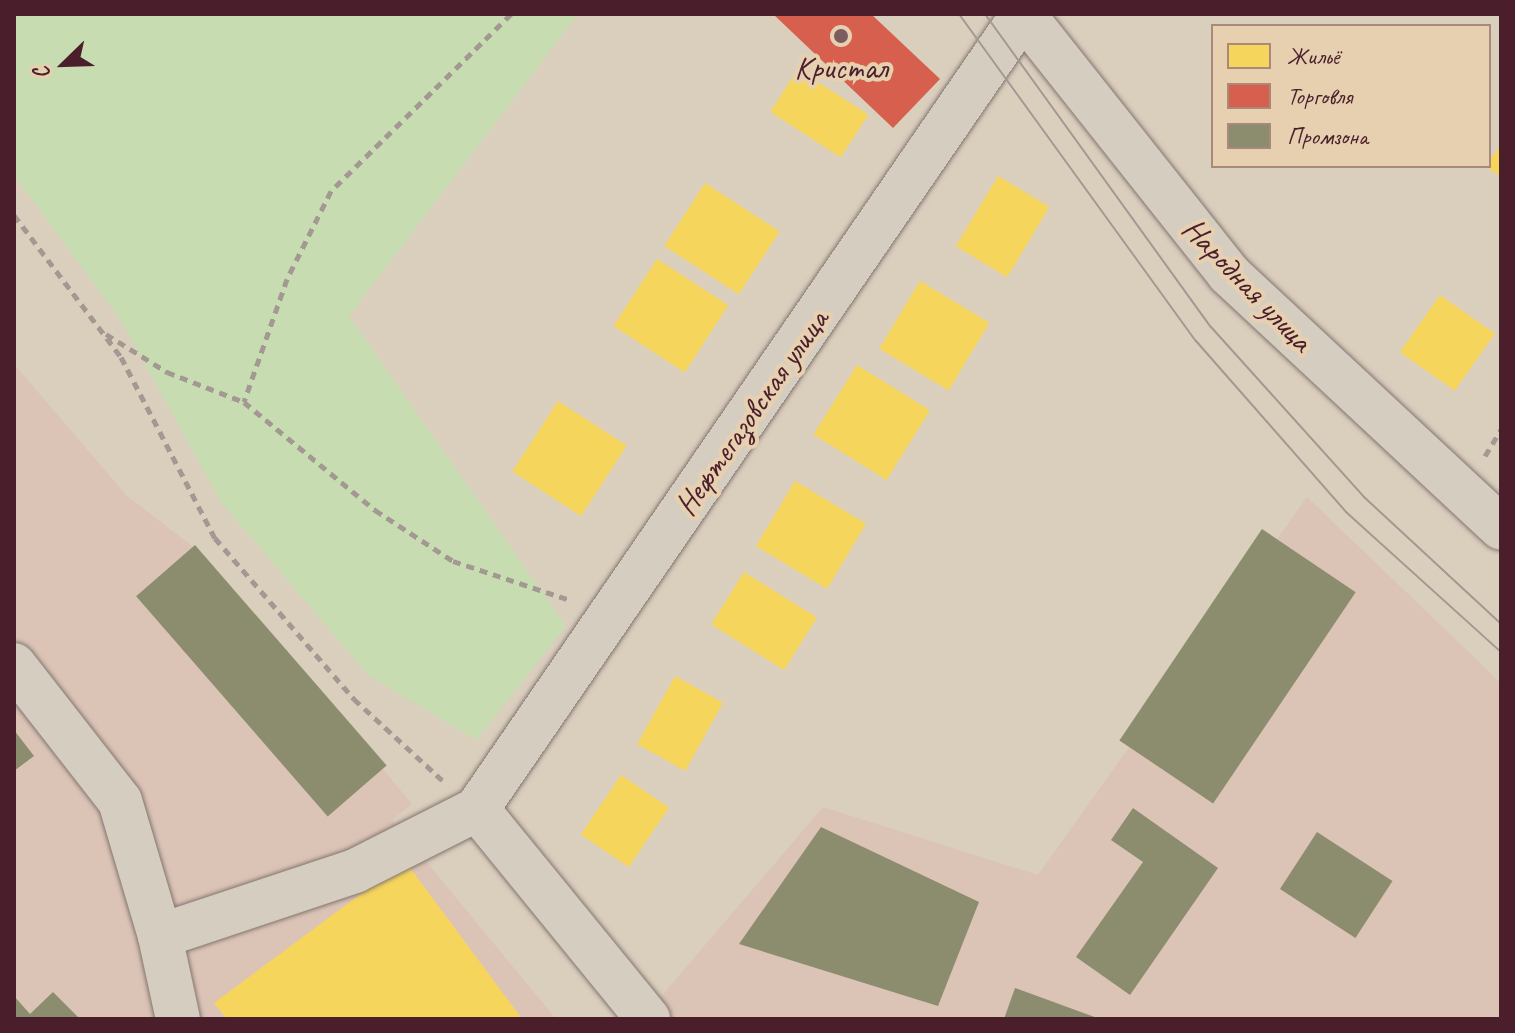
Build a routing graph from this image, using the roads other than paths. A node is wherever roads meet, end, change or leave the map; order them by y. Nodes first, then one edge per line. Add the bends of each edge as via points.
1 (1023, 14) edge
2 (1501, 528) edge
3 (14, 665) edge
4 (477, 809) junction
5 (160, 936) junction
6 (178, 1019) edge
7 (648, 1019) edge

1 - 2 street, Народная улица via 1229,274
1 - 4 street, Нефтегазовская улица
3 - 5 street via 120,801
4 - 5 street via 355,871
4 - 7 street
5 - 6 street

